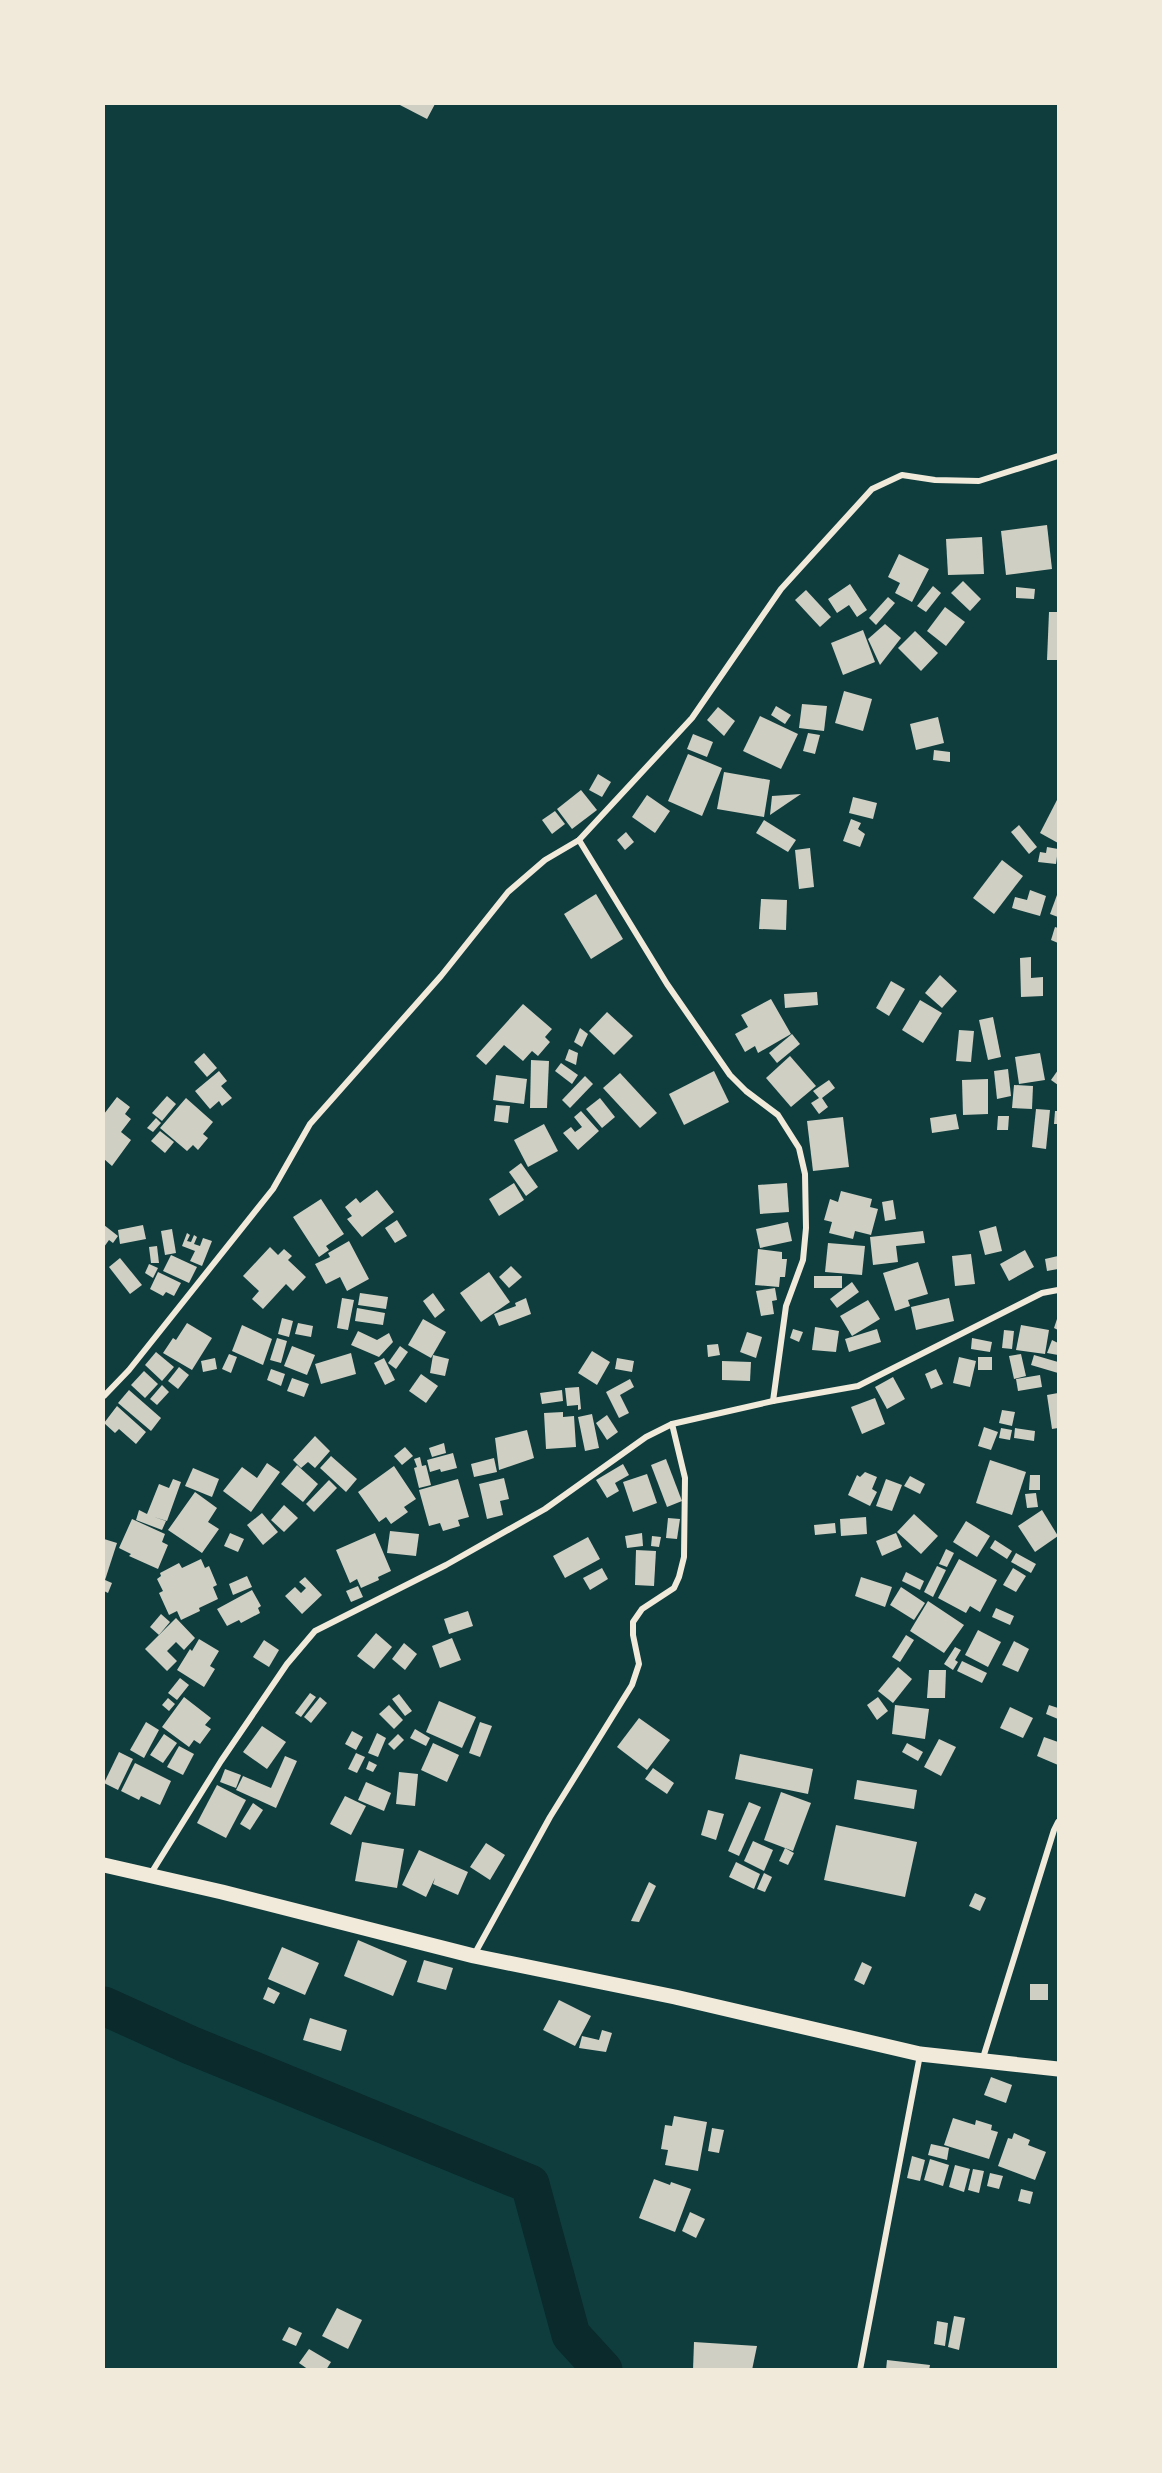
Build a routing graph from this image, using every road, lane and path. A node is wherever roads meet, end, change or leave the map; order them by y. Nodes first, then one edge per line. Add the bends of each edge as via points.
1 (1059, 456) edge
2 (579, 840) junction
3 (1059, 1290) edge
4 (104, 1396) edge
5 (773, 1401) junction
6 (672, 1424) junction
7 (1059, 1822) edge
8 (104, 1865) edge
9 (149, 1876) junction
10 (474, 1956) junction
11 (920, 2054) junction
12 (982, 2062) junction
13 (1059, 2069) edge
14 (860, 2370) edge

1 - 2 street via 979,481 902,475 872,489 781,589 692,718
2 - 4 street via 545,860 508,892 441,976 310,1124 273,1189
2 - 5 street via 667,984 730,1075 778,1115 799,1148 805,1174 803,1260 786,1306
3 - 5 street via 1042,1293 858,1386
5 - 6 street
6 - 9 street via 646,1437 545,1509 446,1565 315,1631 280,1674
6 - 10 street via 685,1478 684,1557 679,1577 674,1588 642,1609 633,1622 639,1664 632,1685 550,1817
7 - 12 street
8 - 9 main road
9 - 10 main road
10 - 11 main road via 675,1997
11 - 12 main road
11 - 14 street
12 - 13 main road

